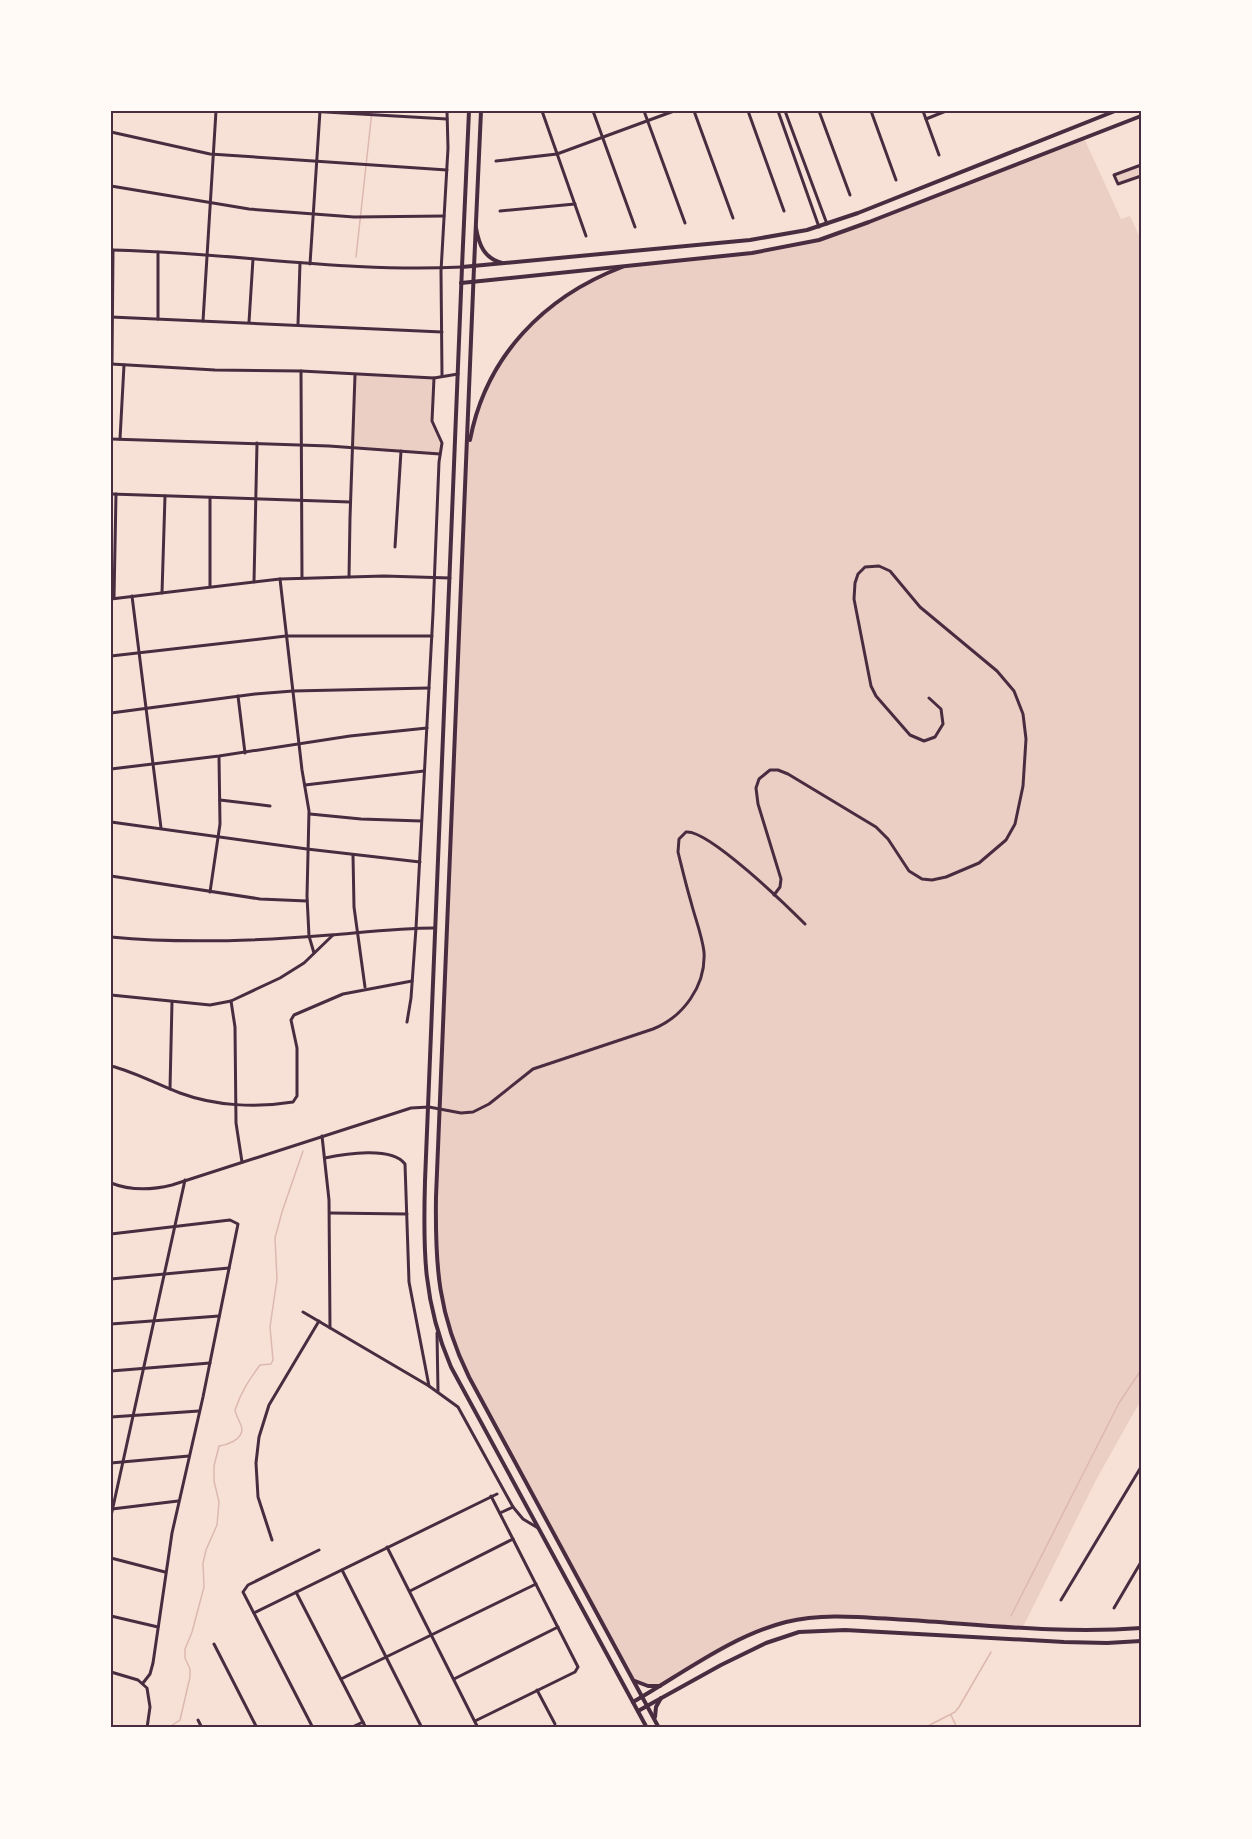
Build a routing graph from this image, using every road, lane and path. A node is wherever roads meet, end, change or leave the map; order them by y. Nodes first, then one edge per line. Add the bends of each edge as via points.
1 (216, 111) edge
2 (308, 111) edge
3 (447, 111) edge
4 (469, 111) edge
5 (481, 111) edge
6 (542, 111) edge
7 (593, 111) edge
8 (644, 111) edge
9 (674, 111) edge
10 (694, 111) edge
11 (748, 111) edge
12 (778, 111) edge
13 (785, 111) edge
14 (819, 111) edge
15 (871, 111) edge
16 (923, 111) edge
17 (946, 111) edge
18 (1114, 111) edge
19 (320, 112) edge
20 (1141, 116) edge
21 (447, 119) junction
22 (926, 119) junction
23 (647, 121) junction
24 (111, 132) edge
25 (603, 138) junction
26 (213, 154) junction
27 (557, 154) junction
28 (939, 155) dead end
29 (496, 161) dead end
30 (317, 162) junction
31 (1141, 165) edge
32 (447, 170) junction
33 (1141, 176) edge
34 (896, 180) dead end
35 (111, 186) edge
36 (850, 195) dead end
37 (210, 204) junction
38 (575, 204) junction
39 (500, 211) dead end
40 (784, 211) dead end
41 (313, 214) junction
42 (444, 216) junction
43 (733, 218) dead end
44 (685, 223) dead end
45 (827, 224) junction
46 (635, 227) dead end
47 (819, 227) junction
48 (476, 228) junction
49 (586, 236) dead end
50 (112, 250) edge
51 (158, 252) junction
52 (207, 255) junction
53 (253, 259) junction
54 (300, 263) junction
55 (310, 264) junction
56 (506, 264) junction
57 (629, 265) junction
58 (462, 267) junction
59 (474, 267) junction
60 (441, 268) junction
61 (474, 282) junction
62 (461, 283) junction
63 (111, 317) edge
64 (158, 319) junction
65 (203, 321) junction
66 (249, 322) junction
67 (298, 324) junction
68 (442, 332) junction
69 (112, 364) edge
70 (124, 364) junction
71 (301, 371) junction
72 (458, 374) junction
73 (355, 375) junction
74 (442, 376) junction
75 (434, 378) junction
76 (111, 439) edge
77 (120, 439) junction
78 (256, 443) junction
79 (302, 445) junction
80 (352, 448) junction
81 (401, 451) junction
82 (467, 452) junction
83 (440, 454) junction
84 (111, 494) edge
85 (116, 494) junction
86 (165, 496) junction
87 (210, 498) junction
88 (255, 500) junction
89 (301, 501) junction
90 (350, 502) junction
91 (394, 547) dead end
92 (349, 577) junction
93 (302, 578) junction
94 (435, 578) junction
95 (450, 578) junction
96 (280, 579) junction
97 (254, 582) junction
98 (210, 587) junction
99 (162, 593) junction
100 (132, 596) junction
101 (112, 599) edge
102 (286, 636) junction
103 (432, 636) junction
104 (140, 653) junction
105 (111, 656) edge
106 (429, 688) junction
107 (293, 691) junction
108 (238, 696) junction
109 (929, 698) dead end
110 (147, 709) junction
111 (111, 713) edge
112 (427, 728) junction
113 (300, 744) junction
114 (245, 753) junction
115 (219, 756) junction
116 (154, 764) junction
117 (111, 769) edge
118 (424, 771) junction
119 (304, 785) junction
120 (220, 800) junction
121 (270, 806) dead end
122 (310, 814) junction
123 (422, 821) junction
124 (111, 822) edge
125 (161, 828) junction
126 (219, 836) junction
127 (308, 849) junction
128 (353, 855) junction
129 (420, 862) junction
130 (111, 876) edge
131 (210, 892) junction
132 (774, 894) junction
133 (307, 901) junction
134 (805, 924) dead end
135 (416, 928) junction
136 (436, 928) junction
137 (357, 932) junction
138 (333, 935) junction
139 (309, 936) junction
140 (111, 937) edge
141 (314, 953) junction
142 (412, 981) junction
143 (365, 988) junction
144 (111, 995) edge
145 (231, 1001) junction
146 (172, 1002) junction
147 (407, 1022) dead end
148 (111, 1066) edge
149 (170, 1089) junction
150 (236, 1105) junction
151 (429, 1107) junction
152 (440, 1110) junction
153 (322, 1136) junction
154 (325, 1158) junction
155 (243, 1162) junction
156 (185, 1180) junction
157 (111, 1183) edge
158 (330, 1213) junction
159 (407, 1215) junction
160 (175, 1226) junction
161 (111, 1234) edge
162 (230, 1268) junction
163 (164, 1274) junction
164 (111, 1279) edge
165 (303, 1312) dead end
166 (219, 1316) junction
167 (319, 1321) junction
168 (154, 1322) junction
169 (111, 1324) edge
170 (330, 1328) junction
171 (437, 1332) junction
172 (210, 1363) junction
173 (144, 1368) junction
174 (111, 1371) edge
175 (429, 1386) junction
176 (438, 1392) junction
177 (199, 1411) junction
178 (133, 1415) junction
179 (111, 1417) edge
180 (189, 1456) junction
181 (123, 1462) junction
182 (111, 1463) edge
183 (1141, 1467) edge
184 (497, 1494) dead end
185 (491, 1496) junction
186 (178, 1501) junction
187 (513, 1507) junction
188 (112, 1509) edge
189 (500, 1513) junction
190 (111, 1516) edge
191 (538, 1528) junction
192 (513, 1539) junction
193 (272, 1540) dead end
194 (387, 1547) junction
195 (319, 1550) dead end
196 (111, 1558) edge
197 (1141, 1562) edge
198 (342, 1570) junction
199 (165, 1572) junction
200 (536, 1584) junction
201 (409, 1591) junction
202 (296, 1592) junction
203 (1062, 1600) dead end
204 (1114, 1608) dead end
205 (254, 1613) junction
206 (111, 1616) edge
207 (158, 1627) junction
208 (558, 1627) junction
209 (1141, 1628) edge
210 (431, 1634) junction
211 (1141, 1641) edge
212 (214, 1644) dead end
213 (387, 1658) junction
214 (111, 1672) edge
215 (341, 1679) junction
216 (454, 1679) junction
217 (633, 1680) junction
218 (143, 1683) junction
219 (660, 1686) junction
220 (537, 1690) junction
221 (642, 1697) junction
222 (661, 1698) junction
223 (633, 1702) junction
224 (647, 1706) junction
225 (638, 1711) junction
226 (198, 1720) dead end
227 (475, 1721) junction
228 (655, 1721) junction
229 (363, 1722) junction
230 (555, 1724) dead end
231 (111, 1727) edge
232 (118, 1728) edge
233 (147, 1728) edge
234 (202, 1728) edge
235 (257, 1728) edge
236 (313, 1728) edge
237 (350, 1728) edge
238 (366, 1728) edge
239 (422, 1728) edge
240 (478, 1728) edge
241 (647, 1728) edge
242 (659, 1728) edge

1 - 26 street
2 - 19 street
3 - 21 street
4 - 58 main road
5 - 48 main road
6 - 27 street
7 - 25 street
8 - 23 street
9 - 23 street
10 - 43 street
11 - 40 street
12 - 47 street
13 - 45 street
14 - 36 street
15 - 34 street
16 - 22 street
17 - 22 street
18 - 45 main road
19 - 21 street
19 - 30 street
20 - 57 main road via 819,240 752,253
21 - 32 street
22 - 28 street
23 - 25 street
23 - 44 street
24 - 26 street
25 - 27 street
25 - 46 street
26 - 30 street
26 - 37 street
27 - 29 street
27 - 38 street
30 - 32 street
30 - 41 street
31 - 33 street via 1114,175 1118,184
32 - 42 street
35 - 37 street
37 - 41 street
37 - 52 street
38 - 39 street
38 - 49 street
41 - 42 street
41 - 55 street
42 - 60 street
45 - 47 main road
47 - 56 main road via 770,238
48 - 56 main road via 483,251
48 - 59 main road
50 - 51 street
50 - 63 street
51 - 52 street
51 - 64 street
52 - 53 street
52 - 65 street
53 - 54 street
53 - 66 street
54 - 55 street
54 - 67 street
55 - 60 street
56 - 59 main road
57 - 61 main road
57 - 82 main road via 577,288 552,305 521,335 486,388
58 - 59 main road
58 - 60 street
58 - 62 main road
59 - 61 main road
60 - 68 street
61 - 62 main road
61 - 82 main road
62 - 72 main road
63 - 64 street
63 - 69 street
64 - 65 street
65 - 66 street
66 - 67 street
67 - 68 street
68 - 74 street
69 - 70 street
70 - 71 street
70 - 77 street
71 - 73 street
71 - 79 street
72 - 74 street
72 - 95 main road
73 - 75 street
73 - 80 street
74 - 75 street
75 - 83 street via 432,421 442,443
76 - 77 street
77 - 78 street
78 - 79 street
78 - 88 street
79 - 80 street
79 - 89 street
80 - 81 street
80 - 90 street
81 - 83 street
81 - 91 street
82 - 152 main road
83 - 94 street
84 - 85 street
85 - 86 street
85 - 101 street
86 - 87 street
86 - 99 street
87 - 88 street
87 - 98 street
88 - 89 street
88 - 97 street
89 - 90 street
89 - 93 street
90 - 92 street
92 - 93 street
92 - 94 street
93 - 96 street
94 - 95 street
94 - 103 street
95 - 136 main road
96 - 97 street
96 - 102 street
97 - 98 street
98 - 99 street
99 - 100 street
100 - 101 street
100 - 104 street
102 - 103 street
102 - 104 street
102 - 107 street
103 - 106 street
104 - 105 street
104 - 110 street
106 - 107 street
106 - 112 street
107 - 108 street
107 - 113 street
108 - 110 street
108 - 114 street
109 - 132 street via 941,709 944,724 935,737 919,740 910,735 873,691 854,599 856,578 865,567 879,566 890,571 920,607 998,670 1014,691 1023,714 1026,739 1019,808 1006,840 970,868 939,879 922,879 909,871 876,827 788,774 773,769 759,779 756,794 781,879
110 - 111 street
110 - 116 street
112 - 113 street
112 - 118 street
113 - 114 street
113 - 119 street
114 - 115 street
115 - 116 street
115 - 120 street
116 - 117 street
116 - 125 street
118 - 119 street
118 - 123 street
119 - 122 street
120 - 121 street
120 - 126 street
122 - 123 street
122 - 127 street
123 - 129 street
124 - 125 street
125 - 126 street
126 - 127 street
126 - 131 street
127 - 128 street
127 - 133 street
128 - 129 street
128 - 137 street
129 - 135 street
130 - 131 street
131 - 133 street
132 - 134 street
132 - 152 street via 706,838 690,831 682,834 678,852 704,953 700,979 680,1013 654,1029 533,1069 478,1110
133 - 139 street
135 - 136 street
135 - 137 street
135 - 142 street
136 - 151 main road
137 - 138 street
137 - 143 street
138 - 139 street
138 - 141 street
139 - 140 street via 192,942
139 - 141 street
141 - 145 street via 280,978
142 - 143 street
142 - 147 street
143 - 150 street via 292,1017 298,1059 297,1096 293,1102
144 - 146 street
145 - 146 street via 210,1005
145 - 150 street
146 - 149 street
148 - 149 street
149 - 150 street
150 - 155 street
151 - 152 street
151 - 153 street via 405,1109
151 - 171 main road via 424,1252 426,1284
152 - 217 main road via 436,1258 451,1336 469,1377
153 - 154 street
153 - 155 street
154 - 158 street
154 - 159 street via 365,1152 403,1160
155 - 156 street
156 - 157 street via 148,1189
156 - 160 street
158 - 159 street
158 - 170 street
159 - 175 street via 409,1282
160 - 161 street
160 - 162 street via 236,1222
160 - 163 street
162 - 163 street
162 - 166 street
163 - 164 street
163 - 168 street
165 - 167 street
166 - 168 street
166 - 172 street
167 - 170 street
167 - 193 street via 269,1405 259,1437 258,1497
168 - 169 street
168 - 173 street
170 - 175 street
171 - 176 street
171 - 191 main road via 451,1368
172 - 173 street
172 - 177 street
173 - 174 street
173 - 178 street
175 - 176 street
176 - 187 street via 458,1407
177 - 178 street
177 - 180 street
178 - 179 street
178 - 181 street
180 - 181 street
180 - 186 street
181 - 182 street
181 - 188 street
183 - 203 street
184 - 185 street
185 - 189 street
185 - 194 street
186 - 188 street
186 - 199 street
187 - 189 street
187 - 191 street
188 - 190 street
189 - 192 street
191 - 223 main road
192 - 200 street
192 - 201 street
194 - 198 street
194 - 201 street
195 - 205 street via 248,1585 244,1594
196 - 199 street
197 - 204 street
198 - 202 street
198 - 213 street
199 - 207 street
200 - 208 street
200 - 210 street
201 - 210 street
202 - 205 street
202 - 215 street
205 - 236 street
206 - 207 street
207 - 218 street via 152,1670
208 - 216 street
208 - 220 street via 578,1666 575,1672
209 - 219 main road via 1090,1630 812,1617 760,1632
210 - 213 street
210 - 216 street
211 - 222 main road via 1092,1643 809,1631 766,1643
212 - 235 street
213 - 215 street
213 - 239 street
214 - 218 street
215 - 229 street
216 - 227 street
217 - 219 main road
217 - 221 main road
218 - 233 street via 150,1701
219 - 221 main road
220 - 227 street
220 - 230 street
221 - 223 main road
221 - 224 main road
222 - 224 main road
222 - 228 main road
223 - 225 main road
224 - 225 main road
224 - 228 main road
225 - 241 main road
226 - 234 street
227 - 240 street
228 - 242 main road
229 - 237 street
229 - 238 street
231 - 232 street

